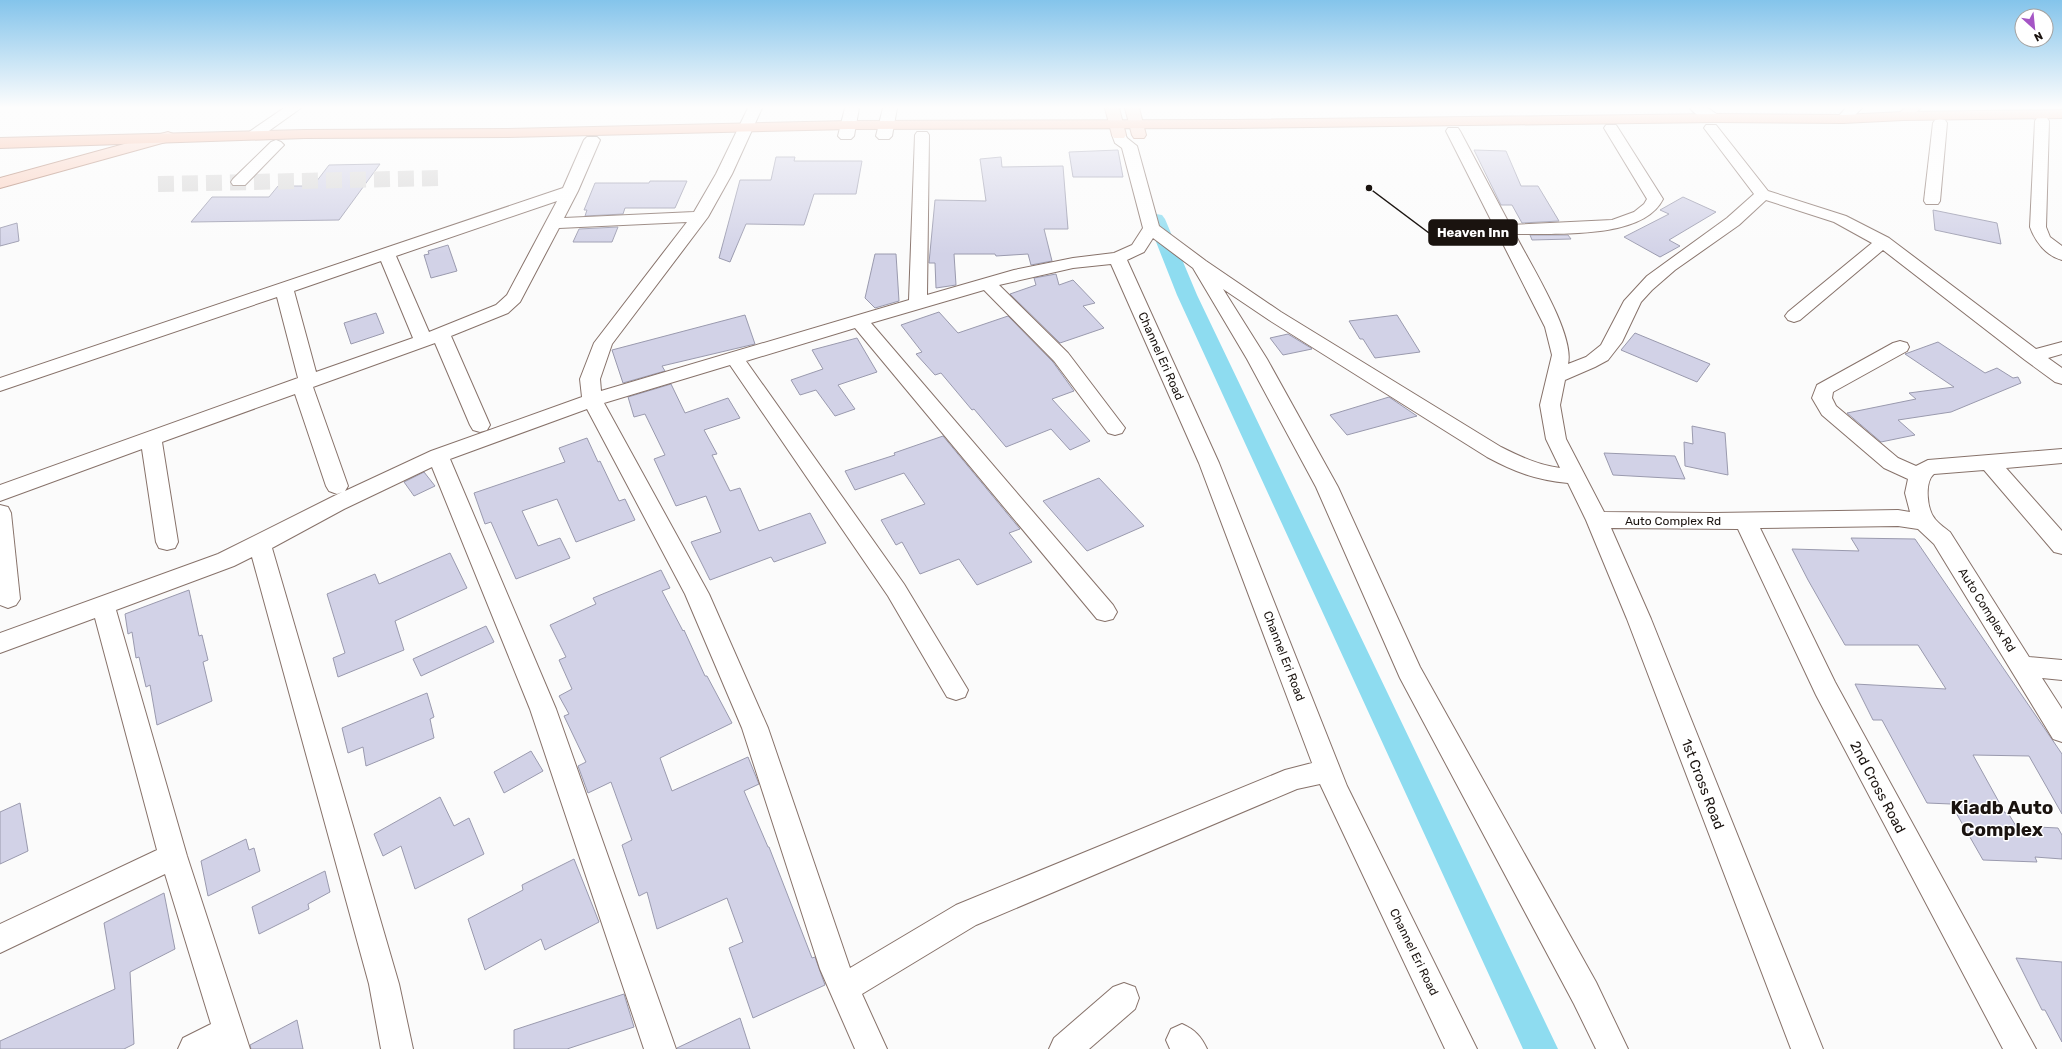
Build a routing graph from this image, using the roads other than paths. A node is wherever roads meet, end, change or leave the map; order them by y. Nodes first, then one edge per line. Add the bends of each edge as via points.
1 (99, 157) edge
2 (264, 157) edge
3 (585, 157) edge
4 (732, 157) edge
5 (921, 157) edge
6 (1134, 157) edge
7 (1466, 157) edge
8 (1629, 157) edge
9 (1736, 157) edge
10 (1937, 157) edge
11 (2041, 157) edge
12 (239, 182) dead end
13 (0, 183) edge
14 (570, 191) junction
15 (1762, 194) junction
16 (1932, 201) dead end
17 (700, 217) junction
18 (553, 224) junction
19 (1151, 228) junction
20 (1503, 230) junction
21 (1883, 242) junction
22 (386, 254) junction
23 (2062, 255) edge
24 (1118, 258) junction
25 (1200, 264) junction
26 (987, 283) junction
27 (284, 288) junction
28 (918, 303) junction
29 (1794, 316) dead end
30 (860, 322) junction
31 (432, 337) junction
32 (1900, 346) dead end
33 (2062, 348) edge
34 (2032, 356) junction
35 (735, 358) junction
36 (1557, 376) junction
37 (2062, 378) edge
38 (305, 383) junction
39 (0, 385) edge
40 (592, 400) junction
41 (480, 425) dead end
42 (1115, 428) dead end
43 (151, 440) junction
44 (438, 456) junction
45 (2062, 456) edge
46 (1989, 462) junction
47 (1919, 475) junction
48 (1576, 477) junction
49 (337, 486) dead end
50 (0, 493) edge
51 (0, 513) edge
52 (1597, 520) junction
53 (1746, 521) junction
54 (1924, 522) junction
55 (166, 542) dead end
56 (260, 544) junction
57 (2062, 546) edge
58 (8, 599) dead end
59 (103, 605) junction
60 (1105, 612) dead end
61 (0, 643) edge
62 (2022, 666) junction
63 (2062, 670) edge
64 (956, 690) dead end
65 (2062, 731) edge
66 (1328, 771) junction
67 (173, 856) junction
68 (0, 939) edge
69 (844, 988) junction
70 (1124, 998) dead end
71 (232, 1040) edge
72 (194, 1049) edge
73 (397, 1049) edge
74 (660, 1049) edge
75 (871, 1049) edge
76 (1065, 1049) edge
77 (1461, 1049) edge
78 (1612, 1049) edge
79 (1807, 1049) edge
80 (2020, 1049) edge

1 - 13 main road
2 - 12 street
3 - 14 street
4 - 17 street
5 - 28 street
6 - 19 street
7 - 20 street
8 - 20 street via 1655,199 1651,207 1640,215 1614,225
9 - 15 street
10 - 16 street
11 - 23 street via 2038,227 2043,239
14 - 18 street
14 - 22 street
15 - 21 street via 1840,219
15 - 36 street via 1748,211 1659,274 1633,302 1609,348 1594,361
17 - 18 street
17 - 40 street via 603,343 590,378
18 - 31 street via 514,298 502,309
19 - 24 street via 1138,248
19 - 25 street
20 - 36 street via 1554,327 1561,356
21 - 29 street
21 - 34 street
22 - 27 street
22 - 31 street
24 - 26 street via 1073,263
24 - 66 street, Channel Eri Road via 1209,463
25 - 48 street via 1275,316 1520,466 1542,473
25 - 78 street via 1257,359 1327,487 1409,671 1585,993
26 - 28 street
26 - 42 street via 1062,357
27 - 38 street
27 - 39 street
28 - 30 street
30 - 35 street
30 - 60 street
31 - 38 street
31 - 41 street
32 - 47 street via 1824,389 1822,398 1829,410 1891,463
33 - 34 street
34 - 37 street
35 - 40 street
35 - 64 street via 896,590
36 - 48 street via 1550,405 1556,438
38 - 43 street
38 - 49 street
40 - 44 street
40 - 69 street via 697,594 755,728 835,969
43 - 50 street
43 - 55 street
44 - 56 street via 336,504
44 - 74 street via 543,709
45 - 46 street
46 - 47 street via 1928,467
46 - 57 street
47 - 54 street via 1916,493
48 - 52 street
51 - 58 street
52 - 53 street, Auto Complex Rd
52 - 79 street, 1st Cross Road
53 - 54 street, Auto Complex Rd via 1898,518
53 - 80 street, 2nd Cross Road via 1825,688
54 - 62 street, Auto Complex Rd via 1942,538
56 - 59 street via 226,560
56 - 73 street via 384,984
59 - 61 street
59 - 67 street
62 - 63 street
62 - 65 street, Auto Complex Rd
66 - 69 street via 1294,778 966,915
66 - 77 street, Channel Eri Road
67 - 68 street
67 - 71 street
69 - 75 street
70 - 76 street
71 - 72 street

